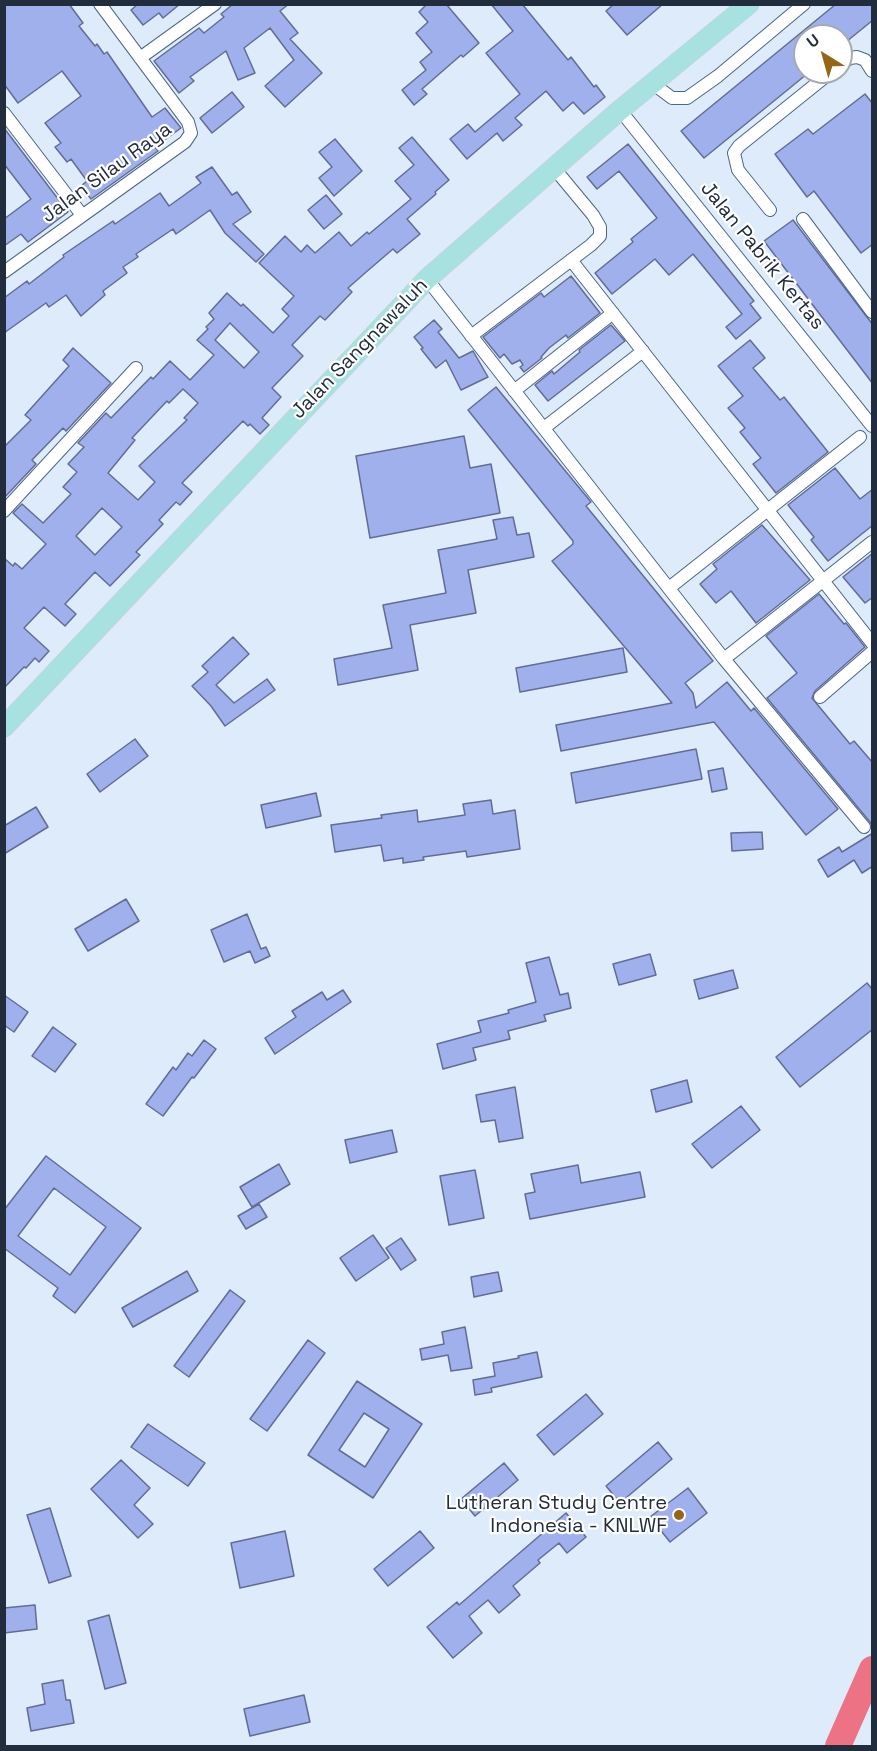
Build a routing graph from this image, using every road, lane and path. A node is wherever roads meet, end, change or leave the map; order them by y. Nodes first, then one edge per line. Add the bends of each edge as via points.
1 (100, 4) edge
2 (215, 4) edge
3 (804, 4) edge
4 (744, 6) edge
5 (140, 58) junction
6 (853, 58) edge
7 (873, 71) edge
8 (652, 83) junction
9 (816, 84) edge
10 (621, 110) junction
11 (4, 113) edge
12 (554, 168) junction
13 (770, 210) dead end
14 (82, 215) junction
15 (803, 219) dead end
16 (571, 260) junction
17 (4, 272) edge
18 (427, 279) junction
19 (873, 312) edge
20 (613, 313) junction
21 (471, 336) junction
22 (643, 351) junction
23 (136, 368) dead end
24 (514, 391) junction
25 (873, 426) edge
26 (544, 428) junction
27 (860, 437) dead end
28 (4, 511) edge
29 (768, 511) junction
30 (873, 542) edge
31 (823, 581) junction
32 (669, 588) junction
33 (873, 643) edge
34 (873, 652) edge
35 (724, 658) junction
36 (820, 697) dead end
37 (4, 727) edge
38 (864, 827) dead end

1 - 5 street, Jalan Silau Raya
2 - 5 street
3 - 8 street via 687,98 672,98
4 - 8 main road, Jalan Sangnawaluh
5 - 14 street, Jalan Silau Raya via 188,122 190,133 185,142
6 - 7 street via 865,60
8 - 10 main road, Jalan Sangnawaluh
9 - 13 street via 734,153 738,170
10 - 12 main road, Jalan Sangnawaluh
10 - 25 street, Jalan Pabrik Kertas
11 - 14 street
12 - 16 street via 600,227 600,236
12 - 18 main road, Jalan Sangnawaluh
14 - 17 street, Jalan Silau Raya
15 - 19 street
16 - 20 street
16 - 21 street
18 - 21 street
18 - 37 main road, Jalan Sangnawaluh
20 - 22 street
20 - 24 street
21 - 24 street
22 - 26 street
22 - 29 street
23 - 28 street
24 - 26 street
26 - 32 street
27 - 29 street
29 - 31 street
29 - 32 street
30 - 31 street
31 - 33 street
31 - 35 street
32 - 35 street
34 - 36 street
35 - 38 street

